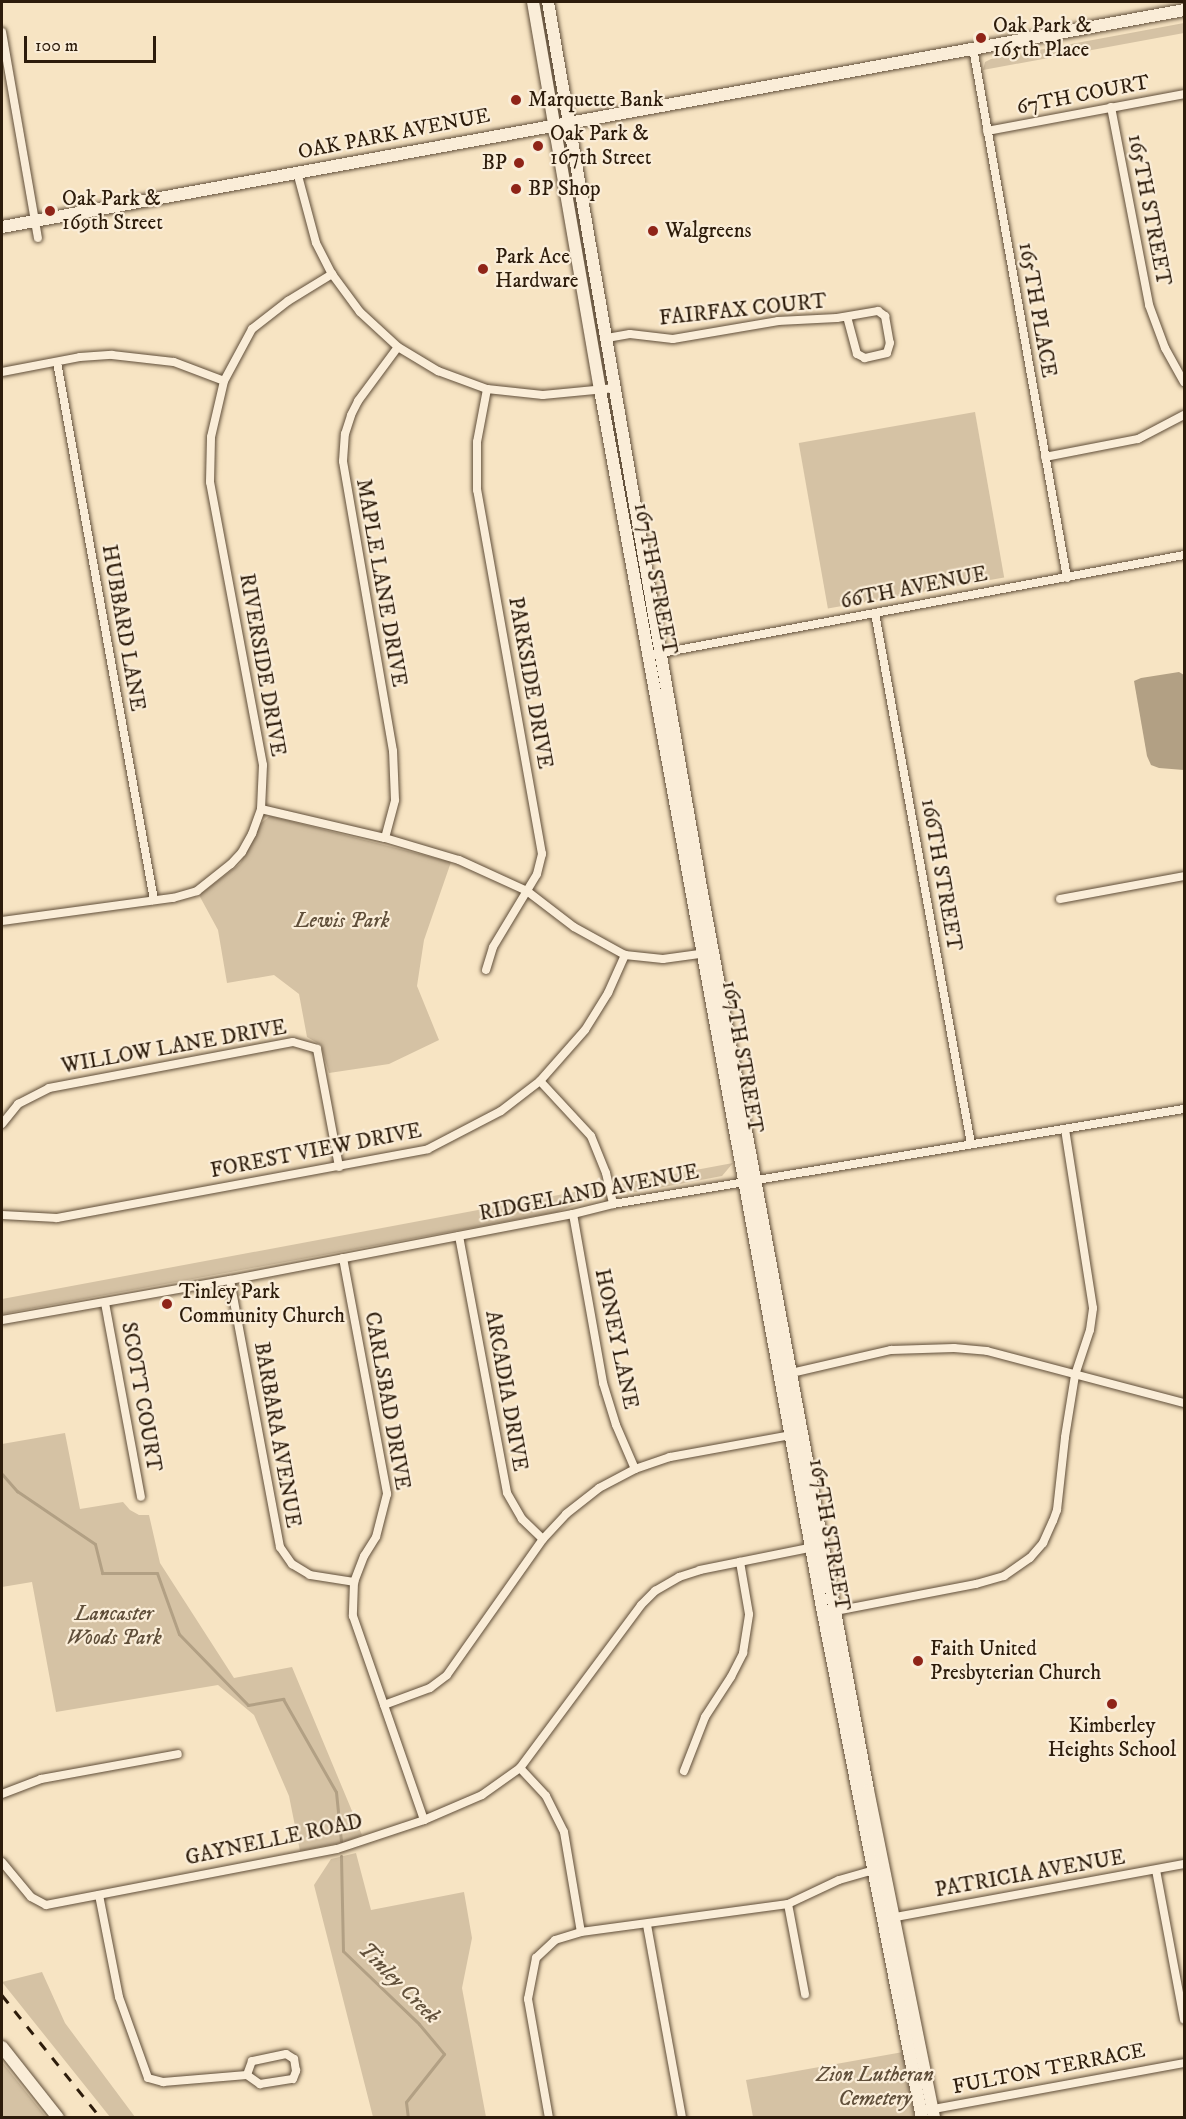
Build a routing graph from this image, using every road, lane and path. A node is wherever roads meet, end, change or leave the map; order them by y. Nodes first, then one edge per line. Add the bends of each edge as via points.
1 (533, 2) edge
2 (548, 2) edge
3 (1185, 10) edge
4 (2, 32) edge
5 (973, 48) junction
6 (1185, 94) edge
7 (1111, 107) junction
8 (569, 121) junction
9 (555, 124) junction
10 (987, 131) junction
11 (297, 172) junction
12 (34, 221) junction
13 (2, 227) edge
14 (38, 238) dead end
15 (332, 274) junction
16 (848, 317) junction
17 (607, 338) junction
18 (398, 347) junction
19 (57, 362) junction
20 (2, 372) edge
21 (224, 381) junction
22 (1185, 382) edge
23 (616, 388) junction
24 (488, 389) junction
25 (600, 390) junction
26 (1185, 415) edge
27 (1045, 457) junction
28 (1185, 555) edge
29 (1067, 578) junction
30 (875, 613) junction
31 (655, 654) junction
32 (261, 809) junction
33 (385, 838) junction
34 (1185, 876) edge
35 (526, 891) junction
36 (1060, 899) dead end
37 (154, 900) junction
38 (2, 921) edge
39 (708, 953) junction
40 (625, 955) junction
41 (486, 970) dead end
42 (540, 1081) junction
43 (1185, 1109) edge
44 (2, 1124) edge
45 (1065, 1130) junction
46 (971, 1144) junction
47 (339, 1167) junction
48 (750, 1181) junction
49 (613, 1204) junction
50 (573, 1214) junction
51 (2, 1215) edge
52 (459, 1236) junction
53 (343, 1258) junction
54 (230, 1280) junction
55 (105, 1303) junction
56 (2, 1320) edge
57 (785, 1374) junction
58 (1075, 1375) junction
59 (1185, 1403) edge
60 (796, 1433) junction
61 (634, 1469) junction
62 (141, 1497) dead end
63 (543, 1539) junction
64 (817, 1547) junction
65 (740, 1562) junction
66 (354, 1582) junction
67 (829, 1612) junction
68 (384, 1705) junction
69 (178, 1754) dead end
70 (520, 1768) junction
71 (684, 1771) dead end
72 (2, 1794) edge
73 (424, 1820) junction
74 (2, 1862) edge
75 (1185, 1863) edge
76 (878, 1869) junction
77 (1156, 1870) junction
78 (99, 1895) junction
79 (789, 1904) junction
80 (887, 1918) junction
81 (647, 1924) junction
82 (581, 1932) junction
83 (805, 1994) dead end
84 (1185, 2019) edge
85 (2, 2047) edge
86 (1185, 2062) edge
87 (247, 2074) junction
88 (927, 2114) edge
89 (58, 2118) edge
90 (549, 2118) edge
91 (682, 2118) edge

1 - 9 main road, 167TH STREET
2 - 8 main road, 167TH STREET
3 - 5 main road, OAK PARK AVENUE
4 - 12 street
5 - 8 main road, OAK PARK AVENUE
5 - 10 street, 165TH PLACE
6 - 7 street, 67TH COURT
7 - 10 street, 67TH COURT
7 - 22 street, 165TH STREET via 1149,305 1165,348
8 - 9 main road, OAK PARK AVENUE
8 - 17 main road, 167TH STREET
9 - 11 main road, OAK PARK AVENUE
9 - 25 main road, 167TH STREET
10 - 27 street, 165TH PLACE
11 - 12 main road, OAK PARK AVENUE
11 - 15 street via 316,243
12 - 13 main road, OAK PARK AVENUE
12 - 14 street
15 - 18 street via 360,312
15 - 21 street, RIVERSIDE DRIVE via 252,329
16 - 16 street, FAIRFAX COURT via 881,312 890,343 887,353 866,358 857,354
16 - 17 street, FAIRFAX COURT via 778,321 673,339 630,334
17 - 23 main road, 167TH STREET
18 - 24 street via 438,371
18 - 33 street, MAPLE LANE DRIVE via 358,401 345,434 343,454 346,490 393,751 395,800
19 - 20 street
19 - 21 street via 94,356 136,356 174,362
19 - 37 street, HUBBARD LANE
21 - 32 street, RIVERSIDE DRIVE via 211,437 210,482 263,765
23 - 25 street
23 - 31 main road, 167TH STREET
24 - 25 street via 543,395
24 - 35 street, PARKSIDE DRIVE via 477,442 477,490 542,854 537,874
25 - 31 main road, 167TH STREET
26 - 27 street via 1138,439
27 - 29 street, 165TH PLACE
28 - 29 street, 66TH AVENUE
29 - 30 street, 66TH AVENUE
30 - 31 street, 66TH AVENUE
30 - 46 street, 166TH STREET
31 - 39 main road, 167TH STREET
32 - 33 street
32 - 37 street, RIVERSIDE DRIVE via 242,852 215,879 197,891
33 - 35 street via 459,860
34 - 36 street
35 - 40 street via 574,927
35 - 41 street, PARKSIDE DRIVE via 493,947
37 - 38 street, RIVERSIDE DRIVE
39 - 40 street via 663,959
39 - 48 main road, 167TH STREET
40 - 42 street, FOREST VIEW DRIVE via 585,1030
42 - 47 street, FOREST VIEW DRIVE via 501,1111 428,1149
42 - 49 street via 591,1136
43 - 45 street, RIDGELAND AVENUE
44 - 47 street, WILLOW LANE DRIVE via 18,1104 49,1088 293,1042 317,1049
45 - 46 street, RIDGELAND AVENUE
45 - 58 street via 1093,1308
46 - 48 street, RIDGELAND AVENUE
47 - 51 street, FOREST VIEW DRIVE via 57,1218
48 - 49 street, RIDGELAND AVENUE
48 - 57 main road, 167TH STREET
49 - 50 street, RIDGELAND AVENUE
50 - 52 street, RIDGELAND AVENUE
50 - 61 street, HONEY LANE via 603,1383
52 - 53 street, RIDGELAND AVENUE
52 - 63 street, ARCADIA DRIVE via 507,1493 522,1520
53 - 54 street, RIDGELAND AVENUE
53 - 66 street, CARLSBAD DRIVE via 387,1494 376,1537
54 - 55 street, RIDGELAND AVENUE
54 - 66 street, BARBARA AVENUE via 280,1547 292,1564 310,1575
55 - 56 street, RIDGELAND AVENUE
55 - 62 street, SCOTT COURT
57 - 58 street via 891,1350 954,1348 987,1351
57 - 60 main road, 167TH STREET
58 - 59 street
58 - 67 street via 1057,1510 1043,1543 1030,1558 1004,1575 976,1584
60 - 61 street via 670,1457
60 - 64 main road, 167TH STREET
61 - 63 street via 599,1488
63 - 68 street via 447,1675 430,1688
64 - 65 street, GAYNELLE ROAD
64 - 67 main road, 167TH STREET
65 - 70 street, GAYNELLE ROAD via 688,1573 647,1598
65 - 71 street via 749,1614 742,1653 705,1717
66 - 68 street, CARLSBAD DRIVE via 353,1616
67 - 76 main road, 167TH STREET
68 - 73 street, CARLSBAD DRIVE
69 - 72 street via 41,1779
70 - 73 street, GAYNELLE ROAD via 482,1796
70 - 82 street via 546,1796 564,1832
73 - 78 street, GAYNELLE ROAD via 337,1850
74 - 78 street, GAYNELLE ROAD via 31,1897 46,1905
75 - 77 street, PATRICIA AVENUE
76 - 79 street via 839,1881
76 - 80 main road, 167TH STREET
77 - 80 street, PATRICIA AVENUE
77 - 84 street
78 - 87 street via 113,1975 148,2078 163,2082
79 - 81 street
79 - 83 street
80 - 88 main road, 167TH STREET
81 - 82 street
81 - 91 street
82 - 90 street via 555,1940 536,1958 528,1999
85 - 89 main road
86 - 88 street, FULTON TERRACE
87 - 87 street via 261,2084 293,2079 294,2059 286,2054 252,2061

